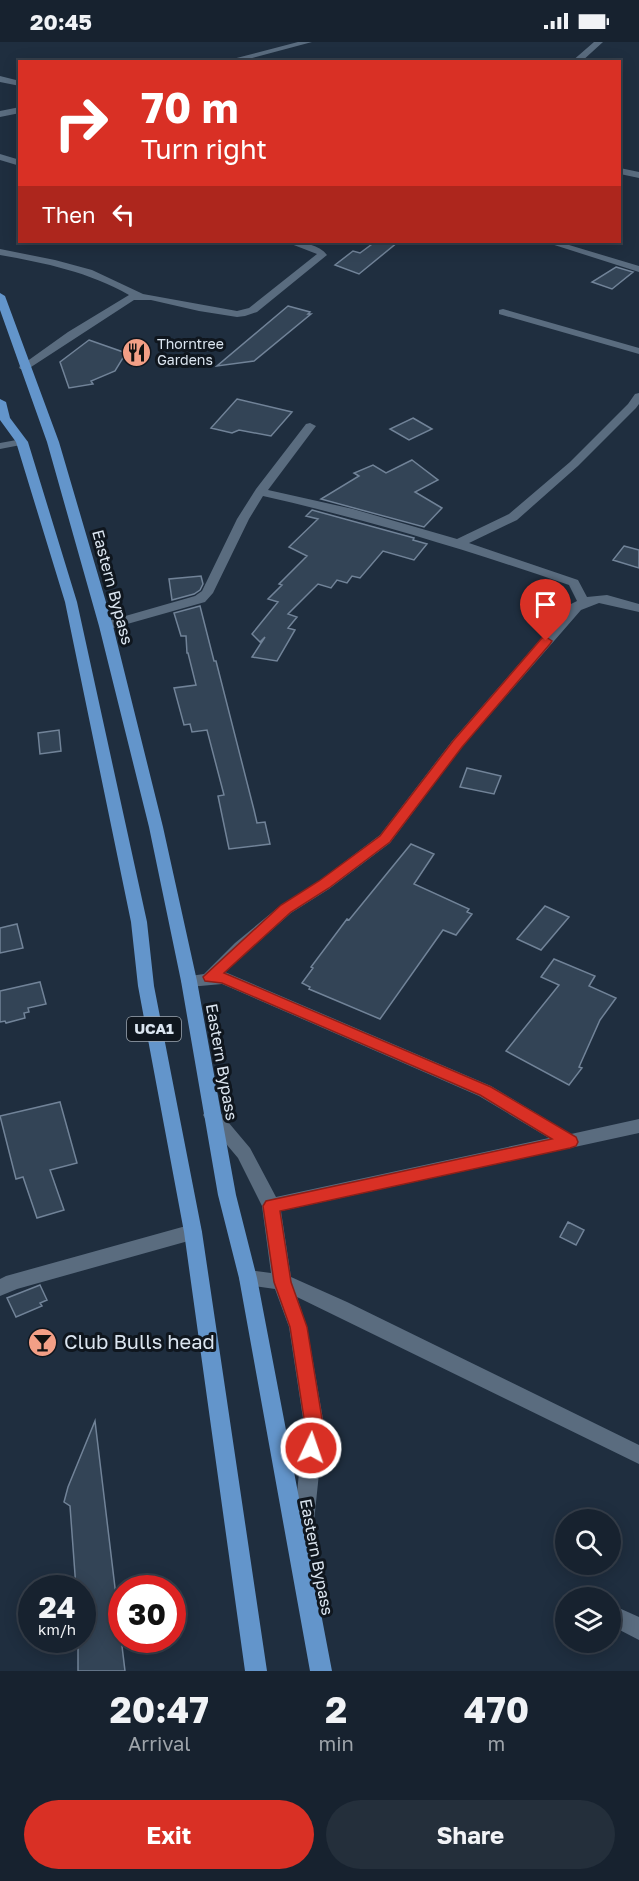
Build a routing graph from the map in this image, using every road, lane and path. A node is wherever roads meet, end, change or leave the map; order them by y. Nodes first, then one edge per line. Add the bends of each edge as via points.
1 (308, 42) edge
2 (599, 42) edge
3 (233, 60) edge
4 (576, 60) edge
5 (0, 79) edge
6 (18, 84) edge
7 (18, 110) edge
8 (0, 114) edge
9 (0, 157) edge
10 (18, 162) edge
11 (621, 171) edge
12 (639, 175) edge
13 (294, 243) edge
14 (553, 243) edge
15 (0, 252) edge
16 (639, 269) edge
17 (0, 296) edge
18 (139, 296) junction
19 (503, 312) dead end
20 (639, 351) edge
21 (24, 367) junction
22 (0, 402) edge
23 (637, 404) edge
24 (310, 426) dead end
25 (22, 442) junction
26 (0, 446) edge
27 (260, 492) junction
28 (458, 543) junction
29 (583, 601) junction
30 (639, 608) edge
31 (106, 626) junction
32 (210, 977) junction
33 (189, 981) junction
34 (211, 1114) junction
35 (639, 1126) edge
36 (570, 1142) junction
37 (272, 1206) junction
38 (193, 1232) junction
39 (248, 1278) junction
40 (282, 1282) junction
41 (0, 1288) edge
42 (639, 1455) edge
43 (299, 1565) junction
44 (621, 1619) edge
45 (639, 1629) edge
46 (256, 1671) edge
47 (321, 1671) edge

1 - 3 street
2 - 4 street
5 - 6 street
7 - 8 street
9 - 10 street
11 - 12 street
13 - 18 street via 322,255 253,310 237,314
14 - 16 street
15 - 18 street via 59,262 111,280
17 - 21 main road, Eastern Bypass / UCA1
18 - 21 street via 123,301
19 - 20 street
21 - 31 main road, Eastern Bypass / UCA1 via 53,442
22 - 25 main road, UCA1 via 4,418
23 - 28 street via 513,517
24 - 27 street
25 - 26 street
25 - 38 main road, UCA1 via 71,602 139,922 146,986
27 - 28 street
27 - 31 street via 207,593 200,599
28 - 29 street via 574,583
29 - 30 street via 612,599
29 - 32 street via 457,744 385,839 286,909
31 - 33 main road, Eastern Bypass / UCA1 via 156,826
32 - 33 street
32 - 36 street via 223,978 485,1091
33 - 34 main road, Eastern Bypass / UCA1
34 - 37 street via 244,1154
34 - 39 main road, Eastern Bypass / UCA1
35 - 36 street
36 - 37 street
37 - 40 street
38 - 41 street
38 - 46 main road, UCA1
39 - 40 street
39 - 43 main road, Eastern Bypass / UCA1
40 - 42 street
40 - 43 street via 298,1327 314,1425
43 - 47 main road, Eastern Bypass / UCA1
44 - 45 street

